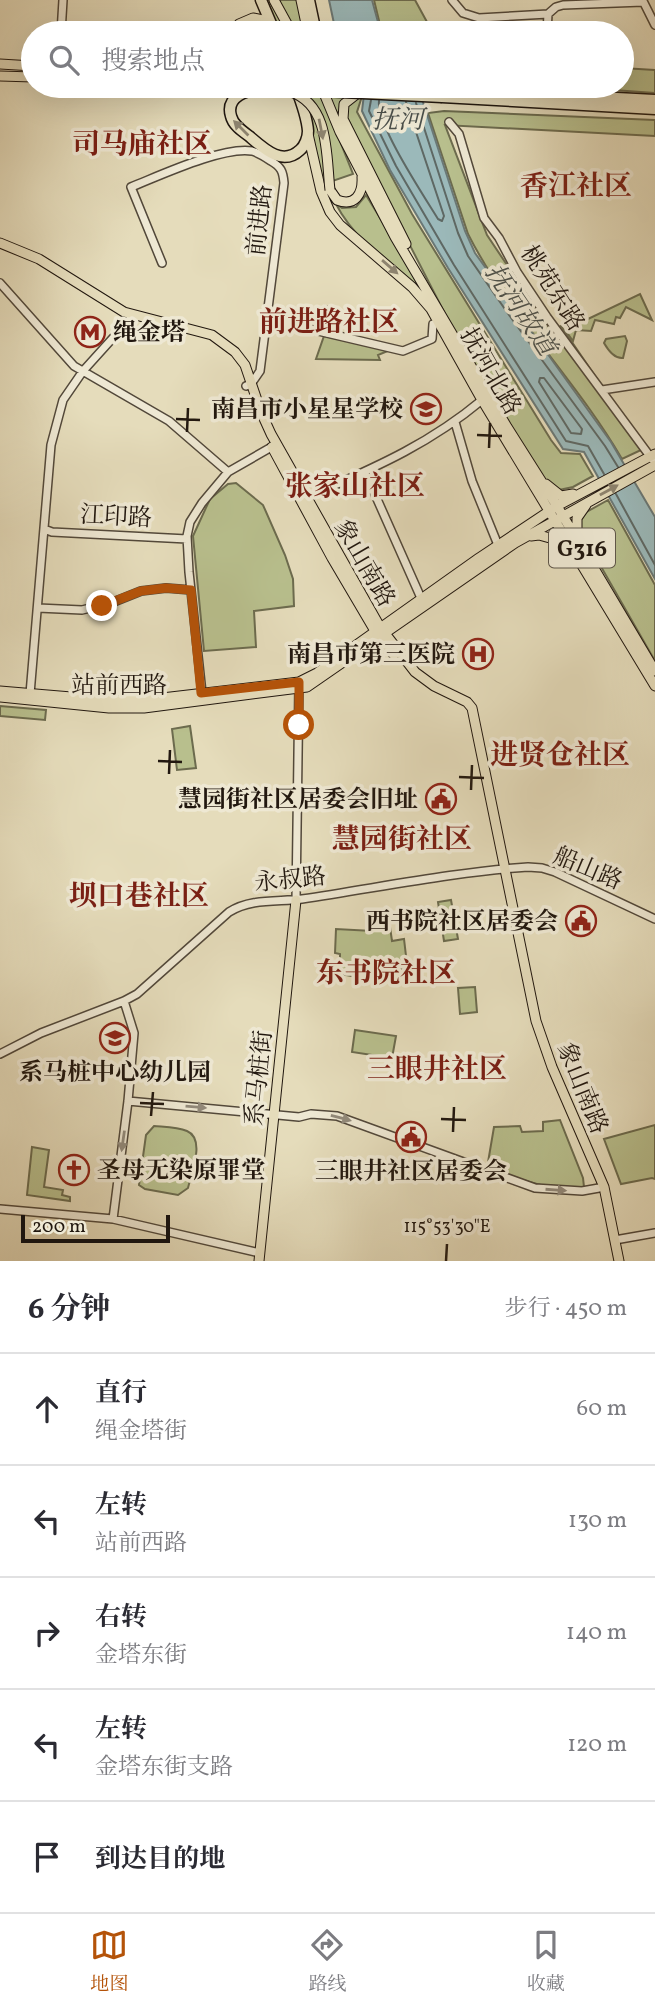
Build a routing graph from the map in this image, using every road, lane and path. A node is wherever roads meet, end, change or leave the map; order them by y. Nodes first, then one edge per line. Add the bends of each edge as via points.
1 (63, 0) edge
2 (261, 0) edge
3 (274, 0) edge
4 (301, 0) edge
5 (309, 0) edge
6 (452, 0) edge
7 (643, 1) edge
8 (548, 14) junction
9 (62, 21) edge
10 (246, 21) edge
11 (264, 21) edge
12 (270, 21) edge
13 (285, 21) edge
14 (305, 21) edge
15 (313, 21) edge
16 (548, 21) edge
17 (655, 25) edge
18 (0, 64) edge
19 (21, 65) edge
20 (0, 76) edge
21 (21, 77) edge
22 (236, 98) edge
23 (299, 98) edge
24 (306, 98) edge
25 (327, 98) edge
26 (352, 98) edge
27 (509, 98) edge
28 (594, 98) edge
29 (655, 100) edge
30 (655, 109) edge
31 (449, 122) dead end
32 (307, 131) junction
33 (362, 175) junction
34 (330, 190) junction
35 (358, 239) junction
36 (0, 245) edge
37 (162, 263) dead end
38 (424, 282) junction
39 (0, 283) edge
40 (130, 319) junction
41 (267, 319) junction
42 (433, 324) dead end
43 (83, 371) junction
44 (655, 382) edge
45 (249, 385) junction
46 (602, 390) junction
47 (482, 400) junction
48 (455, 422) junction
49 (274, 446) junction
50 (653, 459) edge
51 (228, 472) junction
52 (365, 472) junction
53 (538, 478) junction
54 (582, 492) junction
55 (306, 498) junction
56 (589, 501) junction
57 (553, 509) junction
58 (559, 518) junction
59 (44, 529) junction
60 (526, 537) junction
61 (187, 539) junction
62 (573, 542) junction
63 (498, 545) junction
64 (191, 590) junction
65 (421, 598) junction
66 (38, 608) junction
67 (379, 632) junction
68 (655, 671) edge
69 (655, 685) edge
70 (299, 686) junction
71 (0, 691) edge
72 (201, 693) junction
73 (30, 694) junction
74 (0, 697) edge
75 (501, 869) junction
76 (296, 900) junction
77 (655, 919) edge
78 (124, 1001) junction
79 (0, 1054) edge
80 (128, 1101) junction
81 (274, 1115) junction
82 (599, 1188) junction
83 (0, 1209) edge
84 (113, 1219) junction
85 (655, 1233) edge
86 (615, 1240) junction
87 (259, 1257) edge
88 (617, 1261) edge

1 - 9 street
2 - 12 highway
3 - 13 main road
4 - 14 main road
5 - 15 highway
6 - 8 street via 463,13 480,18
7 - 8 street via 563,5
7 - 17 street
8 - 16 street
10 - 11 main road
18 - 19 main road
20 - 21 main road
32 -> 22 highway via 304,146 286,158 277,157 236,125 230,116
23 - 32 highway, 抚河北路
24 -> 34 main road, bridge via 318,115
25 - 33 main road, 抚河北路 / G316
26 - 38 main road via 344,104 344,119
27 - 30 highway
28 - 29 highway
31 - 46 street, 桃苑东路 via 459,134 484,218 547,317
32 - 35 main road, 抚河北路 / G316 via 330,212
33 - 34 main road via 361,192 349,203 337,200
33 - 38 main road, 抚河北路 / G316
34 - 35 main road via 338,215
35 -> 47 main road, 抚河北路 / G316 via 431,309
36 - 40 main road, 象山南路
36 - 45 main road, 象山南路 via 39,259 124,312 212,335 245,365
37 - 41 street, 前进路 via 131,187 197,161 242,151 259,154 284,173
38 - 53 main road, 抚河北路 / G316
39 - 43 street
40 - 43 street
40 - 45 main road, 象山南路 via 208,339 235,362
41 - 42 street via 403,351 432,339
41 - 45 street, 前进路 via 260,371
43 - 51 street via 169,421
43 - 59 street via 63,400 51,445
44 - 46 street
45 - 49 main road, 象山南路 via 256,414
46 - 50 street, 桃苑东路
47 - 48 street
47 - 57 main road, 抚河北路 / G316
48 - 52 street
48 - 63 street
49 - 51 street
49 - 55 main road, 象山南路
49 - 67 main road, 象山南路
50 - 54 main road, 站前西路
56 -> 50 main road, 站前西路
51 - 61 street via 190,522
52 - 55 street
52 - 65 street
53 - 54 main road via 561,496
53 - 57 main road, 抚河北路 / G316
54 - 57 main road, 站前西路
55 - 67 main road, 象山南路
56 - 58 main road, 站前西路
56 - 62 main road via 576,523
57 - 58 main road, 抚河北路 / G316
57 - 63 main road, 站前西路
58 - 60 main road, 站前西路
58 - 62 main road, 抚河北路 / G316
59 - 61 street, 江印路
59 - 66 street
60 - 62 main road
60 - 67 main road, 站前西路
61 - 64 street
62 - 68 main road, 抚河北路 / G316
62 - 69 main road, 抚河北路 / G316
63 - 65 main road, 站前西路
64 - 66 street via 141,591 82,610
64 - 72 street
65 - 67 main road, 站前西路
66 - 73 street
67 - 70 main road, 站前西路
67 - 75 main road, 象山南路 via 412,677 470,714
70 - 72 main road, 站前西路
70 - 74 main road, 站前西路 via 144,708
70 - 76 street
71 - 73 main road, 站前西路
72 - 73 main road, 站前西路 via 145,700
75 - 76 street, 永叔路
75 - 77 street, 船山路 via 542,868
75 - 82 main road, 象山南路 via 531,1023
75 - 86 main road, 象山南路 via 536,1021 604,1187
76 - 78 street, 永叔路 via 239,905
76 - 81 main road, 系马桩街
78 - 79 street, 永叔路
78 - 80 street via 134,1033
80 -> 81 street
80 -> 84 street
81 -> 82 street via 337,1116 536,1188
81 - 87 main road, 系马桩街
82 - 88 main road, 象山南路
83 - 84 street
84 - 87 street
85 - 86 street
86 - 88 main road, 象山南路

